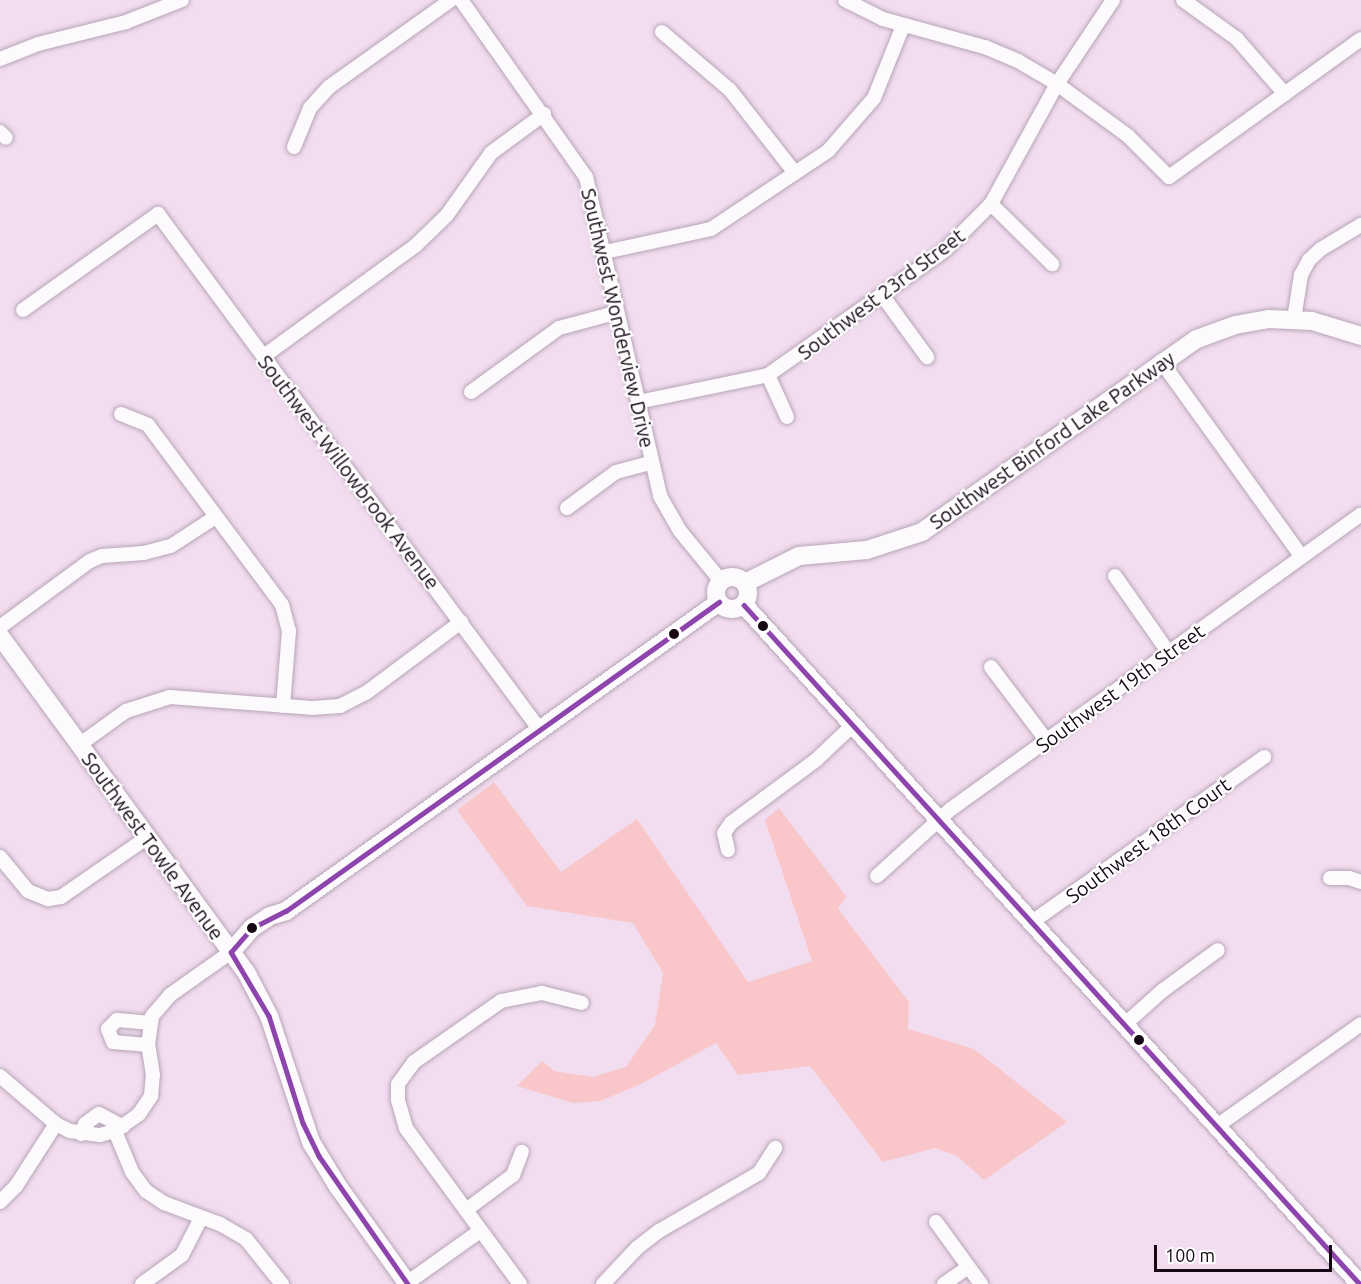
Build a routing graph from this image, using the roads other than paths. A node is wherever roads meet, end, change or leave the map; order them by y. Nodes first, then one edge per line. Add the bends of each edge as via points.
1 (182, 0) edge
2 (451, 0) edge
3 (461, 0) edge
4 (845, 0) edge
5 (1113, 0) edge
6 (1183, 0) edge
7 (903, 26) junction
8 (662, 32) dead end
9 (1361, 39) edge
10 (0, 59) edge
11 (1057, 84) junction
12 (1285, 94) junction
13 (544, 114) junction
14 (294, 147) dead end
15 (795, 173) junction
16 (991, 204) junction
17 (1361, 225) edge
18 (605, 252) junction
19 (1052, 264) dead end
20 (882, 295) junction
21 (23, 310) dead end
22 (615, 313) junction
23 (1294, 319) junction
24 (1361, 336) edge
25 (264, 356) junction
26 (927, 357) dead end
27 (1161, 361) junction
28 (768, 375) junction
29 (471, 392) dead end
30 (638, 402) junction
31 (121, 414) dead end
32 (788, 417) dead end
33 (651, 463) junction
34 (567, 507) dead end
35 (1360, 515) edge
36 (214, 518) junction
37 (1302, 557) junction
38 (1115, 576) dead end
39 (721, 581) junction
40 (745, 583) junction
41 (718, 602) junction
42 (744, 605) junction
43 (461, 622) junction
44 (0, 627) edge
45 (0, 636) edge
46 (1169, 653) junction
47 (991, 667) dead end
48 (283, 706) junction
49 (853, 725) junction
50 (540, 730) junction
51 (1047, 741) junction
52 (79, 745) junction
53 (1264, 757) dead end
54 (939, 820) junction
55 (145, 839) junction
56 (728, 850) dead end
57 (0, 857) edge
58 (877, 876) dead end
59 (1330, 878) dead end
60 (1361, 882) edge
61 (1032, 922) junction
62 (1218, 950) dead end
63 (231, 952) junction
64 (582, 1003) dead end
65 (149, 1023) junction
66 (1361, 1024) edge
67 (1124, 1025) junction
68 (148, 1045) junction
69 (0, 1076) edge
70 (56, 1124) junction
71 (1217, 1126) junction
72 (119, 1129) junction
73 (81, 1134) junction
74 (775, 1148) dead end
75 (522, 1152) dead end
76 (0, 1202) edge
77 (466, 1210) junction
78 (201, 1218) junction
79 (936, 1222) dead end
80 (480, 1231) junction
81 (969, 1267) junction
82 (142, 1284) edge
83 (282, 1284) edge
84 (407, 1284) edge
85 (520, 1284) edge
86 (603, 1284) edge
87 (944, 1284) edge
88 (981, 1284) edge
89 (1360, 1284) edge

1 - 10 street via 126,22 38,44
2 - 14 street via 329,87 310,108
3 - 13 street, Southwest Wonderview Drive
4 - 7 street
5 - 11 street, Southwest 23rd Street
6 - 12 street via 1244,46
7 - 11 street via 1002,53
7 - 15 street via 880,86 857,121 828,151
8 - 15 street via 730,90
9 - 12 street
11 - 12 street via 1128,136 1169,177
11 - 16 street, Southwest 23rd Street
13 - 18 street, Southwest Wonderview Drive via 586,177
13 - 25 street via 491,153 452,210 415,246
15 - 18 street via 711,229
16 - 19 street
16 - 20 street, Southwest 23rd Street via 945,250
17 - 23 street via 1310,260 1301,275
18 - 22 street, Southwest Wonderview Drive
20 - 26 street
20 - 28 street, Southwest 23rd Street
21 - 25 street, Southwest Willowbrook Avenue via 158,214
22 - 29 street via 553,332
22 - 30 street, Southwest Wonderview Drive
23 - 24 street, Southwest Binford Lake Parkway
23 - 27 street, Southwest Binford Lake Parkway via 1227,327 1197,339
25 - 43 street, Southwest Willowbrook Avenue
27 - 37 street
27 - 40 street, Southwest Binford Lake Parkway via 922,532 867,550 799,556
28 - 30 street, Southwest 23rd Street
28 - 32 street
30 - 33 street, Southwest Wonderview Drive
31 - 36 street via 148,425
33 - 34 street via 616,472
33 - 39 street, Southwest Wonderview Drive via 673,522
35 - 37 street, Southwest 19th Street
36 - 44 street via 171,546 90,561
36 - 48 street via 282,605 287,618 289,645
37 - 46 street, Southwest 19th Street
38 - 46 street
39 - 40 street via 733,577
39 - 41 street via 716,591
40 - 42 street via 748,594
41 - 42 street via 730,609
41 - 50 street
42 - 49 street
43 - 48 street via 354,701 326,708
43 - 50 street, Southwest Willowbrook Avenue
45 - 52 street, Southwest Towle Avenue
46 - 51 street, Southwest 19th Street
47 - 51 street
48 - 52 street via 170,697 154,700 126,711
49 - 54 street
49 - 56 street via 816,760 731,823 724,833
50 - 63 street via 286,911 276,925
51 - 54 street, Southwest 19th Street
52 - 55 street, Southwest Towle Avenue
53 - 61 street, Southwest 18th Court
54 - 58 street, Southwest 19th Street
54 - 61 street
55 - 57 street via 74,892 55,898 28,891
55 - 63 street, Southwest Towle Avenue
59 - 60 street
61 - 67 street
62 - 67 street
63 - 65 street via 170,995
63 - 84 street, Southwest Towle Avenue via 269,1016 303,1123 319,1156
64 - 77 street via 542,993 501,1001 414,1062 398,1084 406,1128
65 - 68 street
65 - 68 street via 117,1020 108,1029 113,1042
66 - 71 street
67 - 71 street
68 - 72 street via 153,1075 151,1096 139,1114
69 - 70 street
70 - 73 street
70 - 76 street via 16,1186
71 - 89 street
72 - 73 street
72 - 73 street via 99,1114 85,1124
72 - 78 street via 132,1172 146,1191
74 - 86 street via 759,1173 659,1231
75 - 77 street via 513,1176
77 - 80 street
78 - 82 street via 182,1255
78 - 83 street via 246,1239
79 - 81 street
80 - 84 street
80 - 85 street
81 - 87 street
81 - 88 street

